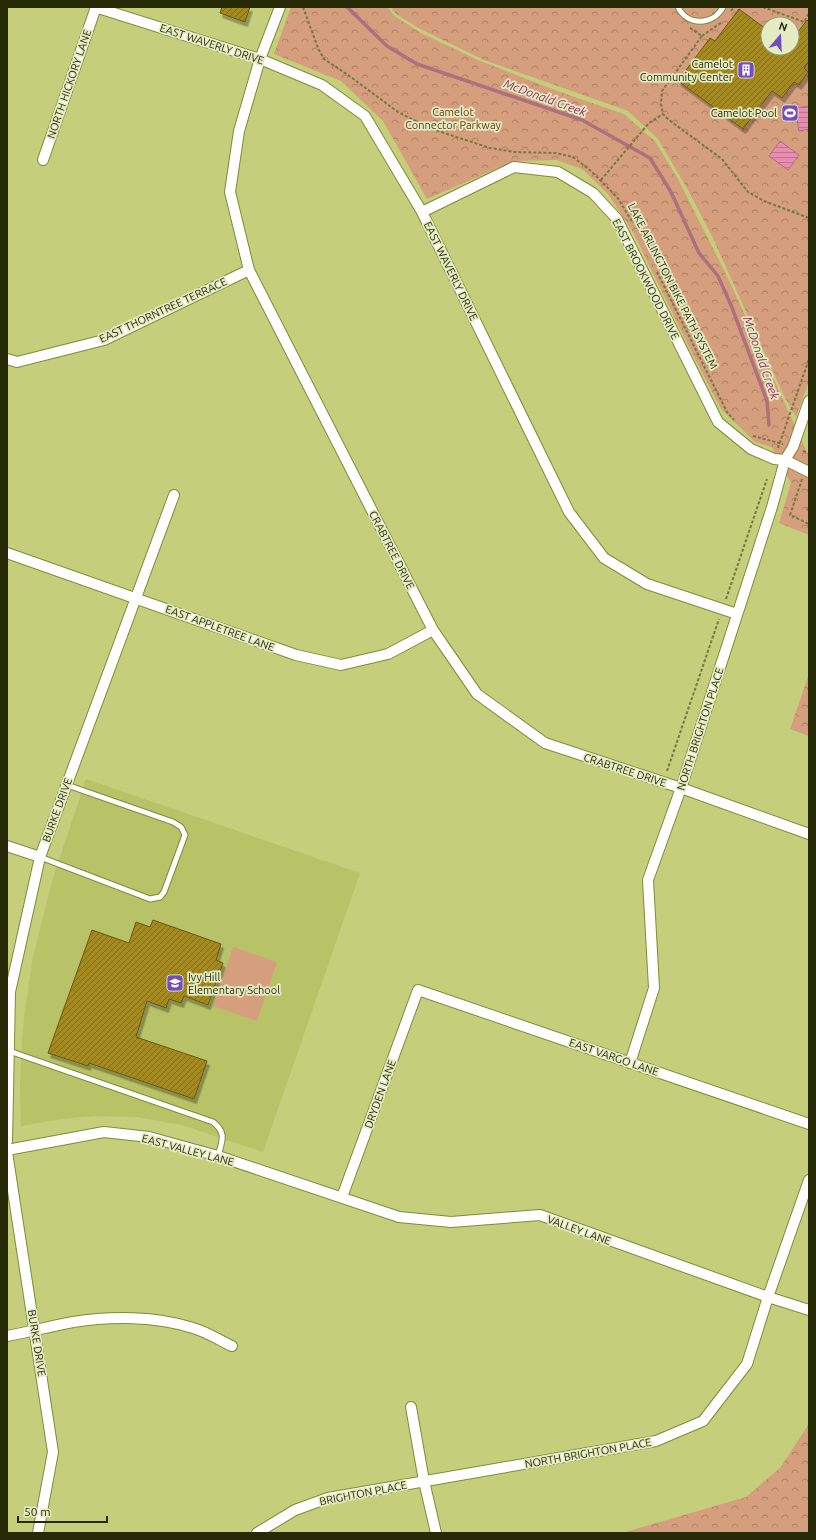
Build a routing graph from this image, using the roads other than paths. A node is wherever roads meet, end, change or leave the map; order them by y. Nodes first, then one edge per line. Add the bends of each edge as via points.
1 (95, 7) edge
2 (280, 7) edge
3 (678, 7) edge
4 (723, 7) edge
5 (260, 59) junction
6 (43, 160) dead end
7 (422, 212) junction
8 (249, 270) junction
9 (7, 359) edge
10 (809, 401) edge
11 (785, 460) junction
12 (807, 471) edge
13 (174, 495) dead end
14 (7, 553) edge
15 (136, 598) junction
16 (737, 614) junction
17 (433, 630) junction
18 (67, 785) junction
19 (681, 788) junction
20 (809, 834) edge
21 (7, 846) edge
22 (40, 858) junction
23 (418, 990) joint
24 (9, 992) edge
25 (9, 1051) junction
26 (630, 1063) junction
27 (809, 1124) edge
28 (7, 1141) edge
29 (7, 1151) edge
30 (218, 1156) junction
31 (809, 1180) edge
32 (342, 1197) junction
33 (768, 1297) junction
34 (809, 1310) edge
35 (35, 1331) junction
36 (7, 1336) edge
37 (232, 1346) dead end
38 (411, 1407) dead end
39 (424, 1481) junction
40 (38, 1533) edge
41 (257, 1533) edge
42 (436, 1533) edge

1 - 5 street, EAST WAVERLY DRIVE
1 - 6 street, NORTH HICKORY LANE
2 - 5 street, CRABTREE DRIVE
3 - 4 lane via 691,19 701,21 712,20
5 - 7 street, EAST WAVERLY DRIVE via 322,85 364,116
5 - 8 street, CRABTREE DRIVE via 239,131 230,192
7 - 11 street, EAST BROOKWOOD DRIVE via 514,167 558,172 593,193 617,219 718,422 751,449 774,459
7 - 16 street, EAST WAVERLY DRIVE via 569,512 604,558 647,584
8 - 9 street, EAST THORNTREE TERRACE via 104,340 17,362
8 - 17 street, CRABTREE DRIVE
10 - 11 street, NORTH BRIGHTON PLACE
11 - 12 street, EAST BROOKWOOD DRIVE
11 - 16 street, NORTH BRIGHTON PLACE
13 - 15 street, BURKE DRIVE
14 - 15 street, EAST APPLETREE LANE
15 - 17 street, EAST APPLETREE LANE via 296,655 341,665 388,654
15 - 18 street, BURKE DRIVE
16 - 19 street, NORTH BRIGHTON PLACE
17 - 19 street, CRABTREE DRIVE via 478,694 544,743
18 - 22 street, BURKE DRIVE
18 - 22 lane via 168,820 180,827 185,836 164,892 160,897 150,899
19 - 20 street, CRABTREE DRIVE
19 - 26 street, NORTH BRIGHTON PLACE via 648,880 654,988
21 - 22 street
22 - 24 street, BURKE DRIVE
23 - 26 street, EAST VARGO LANE
23 - 32 street, DRYDEN LANE
24 - 25 street, BURKE DRIVE
25 - 28 street, BURKE DRIVE
25 - 30 lane via 213,1122 222,1133
26 - 27 street, EAST VARGO LANE
29 - 30 street, EAST VALLEY LANE via 104,1132 149,1137
29 - 35 street, BURKE DRIVE
30 - 32 street, EAST VALLEY LANE
31 - 33 street, NORTH BRIGHTON PLACE
32 - 33 street, VALLEY LANE via 399,1217 451,1222 540,1215
33 - 34 street, VALLEY LANE
33 - 39 street, NORTH BRIGHTON PLACE via 747,1364 703,1421 656,1441
35 - 36 street
35 - 37 street via 72,1322 114,1318 141,1319 193,1327
35 - 40 street, BURKE DRIVE via 53,1452
38 - 39 street
39 - 41 street, BRIGHTON PLACE via 328,1498 295,1510
39 - 42 street

